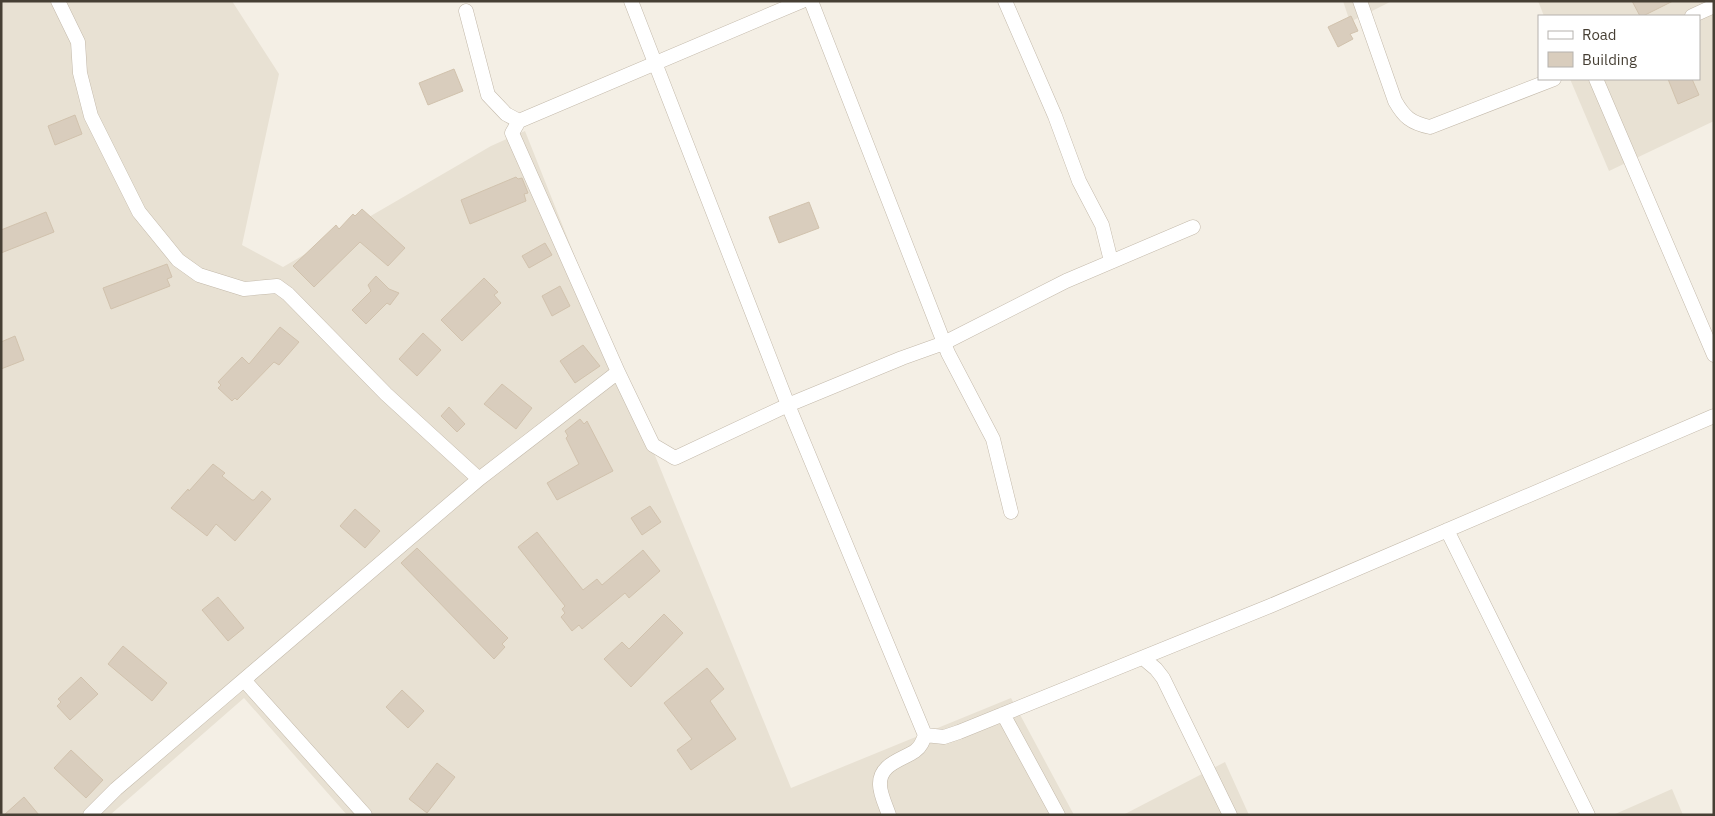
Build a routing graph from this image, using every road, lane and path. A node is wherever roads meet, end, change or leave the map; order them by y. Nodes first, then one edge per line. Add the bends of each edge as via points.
1 (58, 1) edge
2 (631, 1) edge
3 (802, 1) edge
4 (811, 1) edge
5 (1005, 1) edge
6 (1360, 1) edge
7 (1714, 6) edge
8 (466, 11) dead end
9 (1694, 15) edge
10 (656, 65) junction
11 (1551, 80) edge
12 (1596, 80) edge
13 (518, 121) junction
14 (1193, 227) dead end
15 (1111, 261) junction
16 (944, 343) junction
17 (1714, 355) edge
18 (618, 372) junction
19 (788, 405) junction
20 (1714, 416) edge
21 (479, 479) junction
22 (1011, 512) dead end
23 (1447, 530) junction
24 (1143, 658) junction
25 (244, 680) junction
26 (1003, 714) junction
27 (925, 735) junction
28 (90, 815) edge
29 (365, 815) edge
30 (889, 815) edge
31 (1058, 815) edge
32 (1230, 815) edge
33 (1588, 815) edge

1 - 21 street via 78,42 80,73 92,116 139,212 178,260 199,274 225,284 244,289 277,286 288,294 386,394
2 - 10 street
3 - 10 street
4 - 16 street
5 - 15 street via 1055,116 1079,181 1102,224
6 - 11 street via 1394,101 1410,121 1430,127
7 - 9 street
8 - 13 street via 488,95 506,114
10 - 13 street
10 - 19 street
12 - 17 street
13 - 18 street via 512,133
14 - 15 street
15 - 16 street
16 - 19 street
16 - 22 street via 993,439
18 - 19 street via 653,445 675,458
18 - 21 street
19 - 27 street
20 - 23 street
21 - 25 street
23 - 24 street
23 - 33 street
24 - 26 street
24 - 32 street via 1163,678
25 - 28 street
25 - 29 street
26 - 27 street via 944,737
26 - 31 street
27 - 30 street via 914,752 890,765 884,773 880,784

